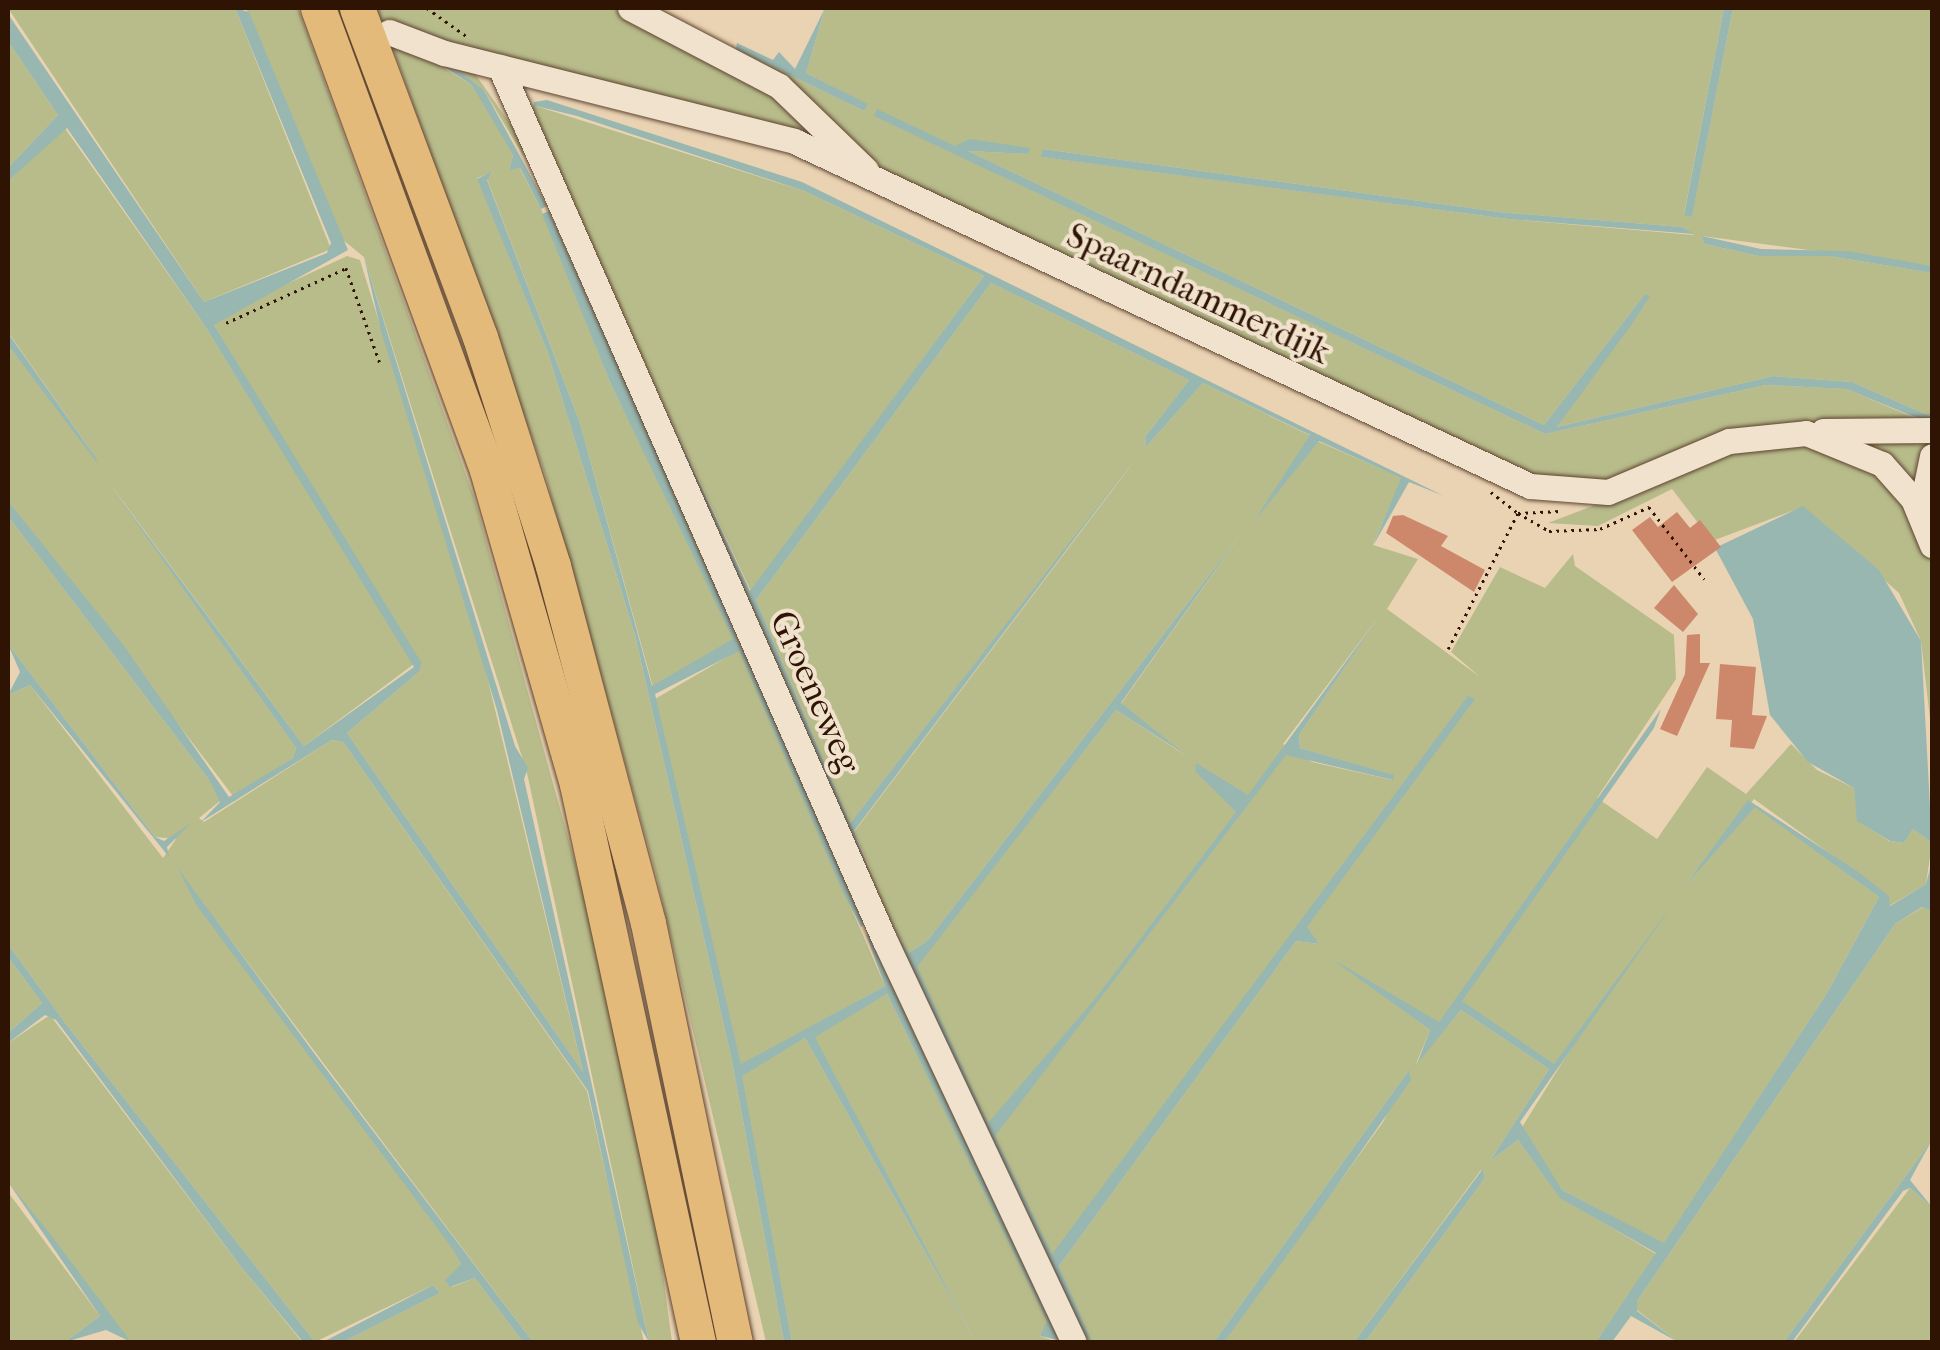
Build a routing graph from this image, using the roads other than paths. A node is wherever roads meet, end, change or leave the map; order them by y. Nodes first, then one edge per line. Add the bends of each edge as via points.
1 (318, 8) edge
2 (357, 8) edge
3 (630, 8) edge
4 (388, 32) dead end
5 (489, 64) junction
6 (872, 178) junction
7 (1932, 430) edge
8 (1806, 433) junction
9 (1932, 456) edge
10 (1920, 514) junction
11 (1932, 545) edge
12 (698, 1342) edge
13 (736, 1342) edge
14 (1074, 1342) edge

1 - 12 highway via 486,470 572,765
2 - 13 highway via 480,337 558,585 648,923
3 - 6 street via 779,86
4 - 5 street, Spaarndammerdijk
5 - 6 street, Spaarndammerdijk via 782,137
5 - 14 street, Groeneweg via 884,941
6 - 8 street, Spaarndammerdijk via 1544,490 1608,492 1729,441
7 - 8 street
8 - 10 street, Spaarndammerdijk via 1873,457
9 - 10 street
10 - 11 street, Spaarndammerdijk

